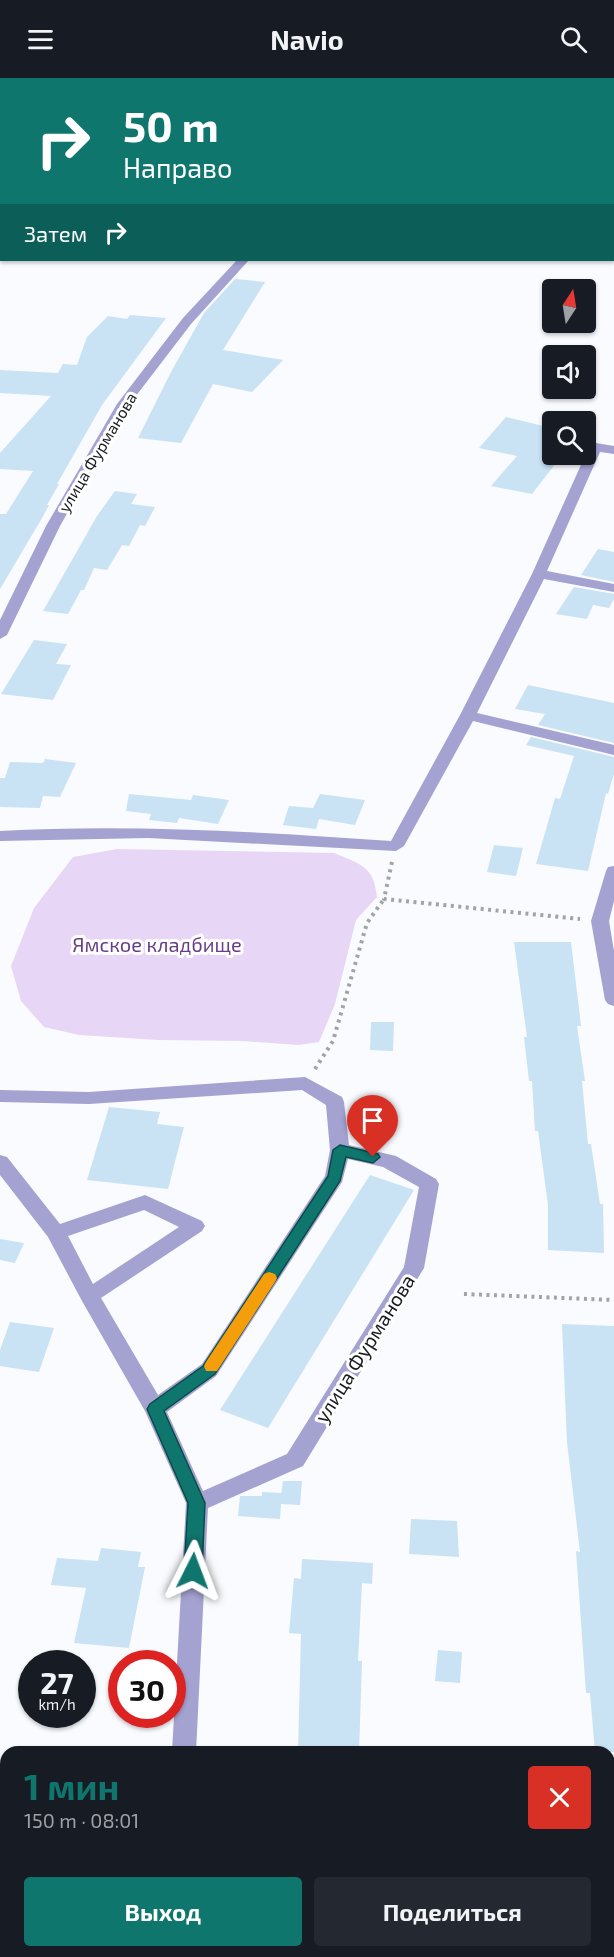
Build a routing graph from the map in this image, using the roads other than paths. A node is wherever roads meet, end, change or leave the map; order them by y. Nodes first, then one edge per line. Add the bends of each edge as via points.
1 (242, 261) edge
2 (614, 450) edge
3 (539, 574) junction
4 (614, 588) edge
5 (0, 635) edge
6 (468, 715) junction
7 (614, 750) edge
8 (0, 836) edge
9 (614, 871) edge
10 (614, 1000) edge
11 (0, 1096) edge
12 (340, 1150) junction
13 (0, 1162) edge
14 (56, 1233) junction
15 (89, 1296) junction
16 (155, 1409) junction
17 (197, 1503) junction
18 (184, 1746) edge

1 - 5 street, улица Фурманова via 187,321 123,404 53,526
2 - 3 street via 597,447
3 - 4 street
3 - 6 street
6 - 7 street
6 - 8 street via 396,846 240,836 60,832
9 - 10 street via 600,921
11 - 12 street via 89,1098 305,1083 334,1102
12 - 16 street via 335,1177 209,1370
12 - 17 street, улица Фурманова via 389,1161 429,1184 414,1268 295,1460
13 - 14 street
14 - 15 street
14 - 15 street via 145,1202 195,1226
15 - 16 street
16 - 17 street
17 - 18 street

